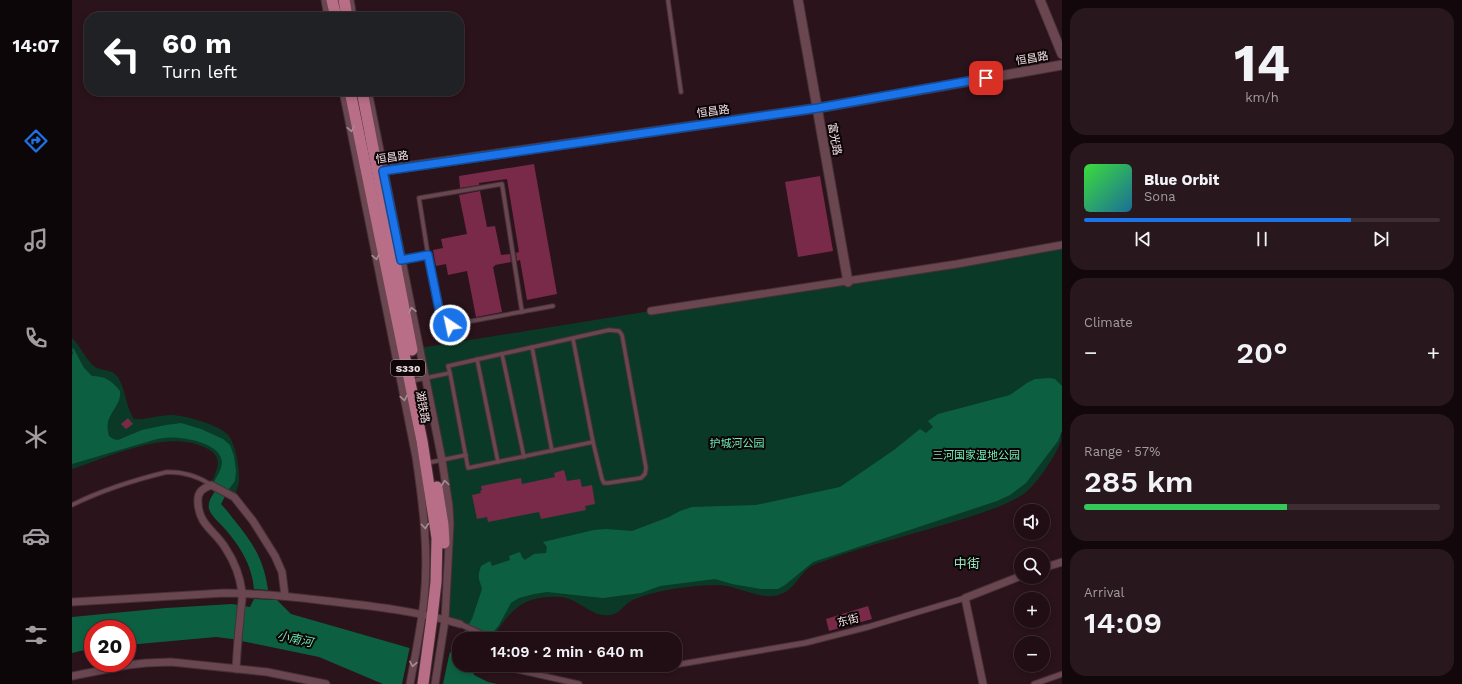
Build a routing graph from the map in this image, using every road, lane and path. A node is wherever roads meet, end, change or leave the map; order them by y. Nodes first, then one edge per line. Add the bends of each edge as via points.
1 (325, 0) edge
2 (332, 0) edge
3 (344, 0) edge
4 (350, 0) edge
5 (668, 0) edge
6 (798, 0) edge
7 (1040, 0) edge
8 (327, 12) edge
9 (335, 12) edge
10 (346, 12) edge
11 (352, 12) edge
12 (1062, 54) edge
13 (1062, 65) edge
14 (681, 92) dead end
15 (344, 96) edge
16 (351, 96) edge
17 (363, 96) edge
18 (369, 96) edge
19 (818, 108) junction
20 (380, 171) junction
21 (366, 173) junction
22 (1062, 245) edge
23 (428, 255) junction
24 (398, 260) junction
25 (848, 282) junction
26 (553, 306) dead end
27 (651, 311) dead end
28 (522, 312) junction
29 (573, 338) junction
30 (532, 348) junction
31 (502, 354) junction
32 (477, 359) junction
33 (450, 374) junction
34 (418, 380) junction
35 (593, 442) junction
36 (552, 451) junction
37 (466, 455) junction
38 (524, 456) junction
39 (433, 462) junction
40 (498, 462) junction
41 (211, 485) junction
42 (72, 505) edge
43 (1062, 562) edge
44 (1050, 566) edge
45 (1014, 579) edge
46 (242, 593) junction
47 (285, 596) junction
48 (965, 598) junction
49 (72, 602) edge
50 (434, 617) junction
51 (460, 624) joint
52 (478, 632) edge
53 (434, 650) junction
54 (682, 664) edge
55 (236, 669) junction
56 (526, 672) edge
57 (1062, 674) edge
58 (72, 676) edge
59 (326, 684) edge
60 (410, 684) edge
61 (423, 684) edge
62 (428, 684) edge
63 (435, 684) edge
64 (579, 684) edge
65 (983, 684) edge
66 (1034, 684) edge

1 - 8 street
2 - 9 main road
3 - 10 main road
4 - 11 street
5 - 14 lane
6 - 19 street, 富光路
7 - 12 street
13 - 19 street, 恒昌路
15 -> 50 street via 416,457 426,535 424,599
16 - 21 main road, 湖铁路 / S330
17 - 20 main road, 湖铁路 / S330
18 - 20 street
19 - 20 street, 恒昌路
19 - 25 street, 富光路
20 - 21 street, 恒昌路
20 - 24 main road, 湖铁路 / S330
21 - 34 main road, 湖铁路 / S330
22 - 25 street
23 - 24 lane
23 - 28 lane via 441,319 445,323 450,325
23 - 28 lane via 419,198 502,184
34 -> 24 main road, 湖铁路 / S330
25 - 27 street
26 - 28 lane
29 - 30 lane
29 - 35 lane
29 - 35 lane via 614,330 619,331 622,336 645,474 641,478 604,483
30 - 31 lane
30 - 36 lane
31 - 32 lane
31 - 38 lane
32 - 33 lane via 448,366
32 - 40 lane
33 - 34 lane
33 - 37 lane
34 - 39 main road, 湖铁路 / S330
34 - 39 street
35 - 36 lane
36 - 38 lane
37 - 39 lane
37 - 40 lane via 468,468
38 - 40 lane
39 - 50 main road, 湖铁路 / S330 via 437,538
50 -> 39 street via 450,524 449,506
41 - 42 lane via 197,478 167,472 113,488
41 - 46 street via 199,493 200,514 225,547 235,567
41 - 47 street via 234,497 253,521 276,556 282,572
43 - 44 street
45 - 48 street, 东街
46 - 47 street
46 - 49 street
46 - 55 street
47 - 50 street
48 - 54 street, 东街 via 868,627 805,642
48 - 65 street
50 - 51 street
50 - 53 main road, 湖铁路 / S330
50 -> 60 street via 417,644
51 - 52 street
53 - 61 main road, S330
53 - 62 main road, S330
53 - 63 street
55 - 58 street via 146,662
55 - 59 street via 267,672
56 - 64 street
57 - 66 street

